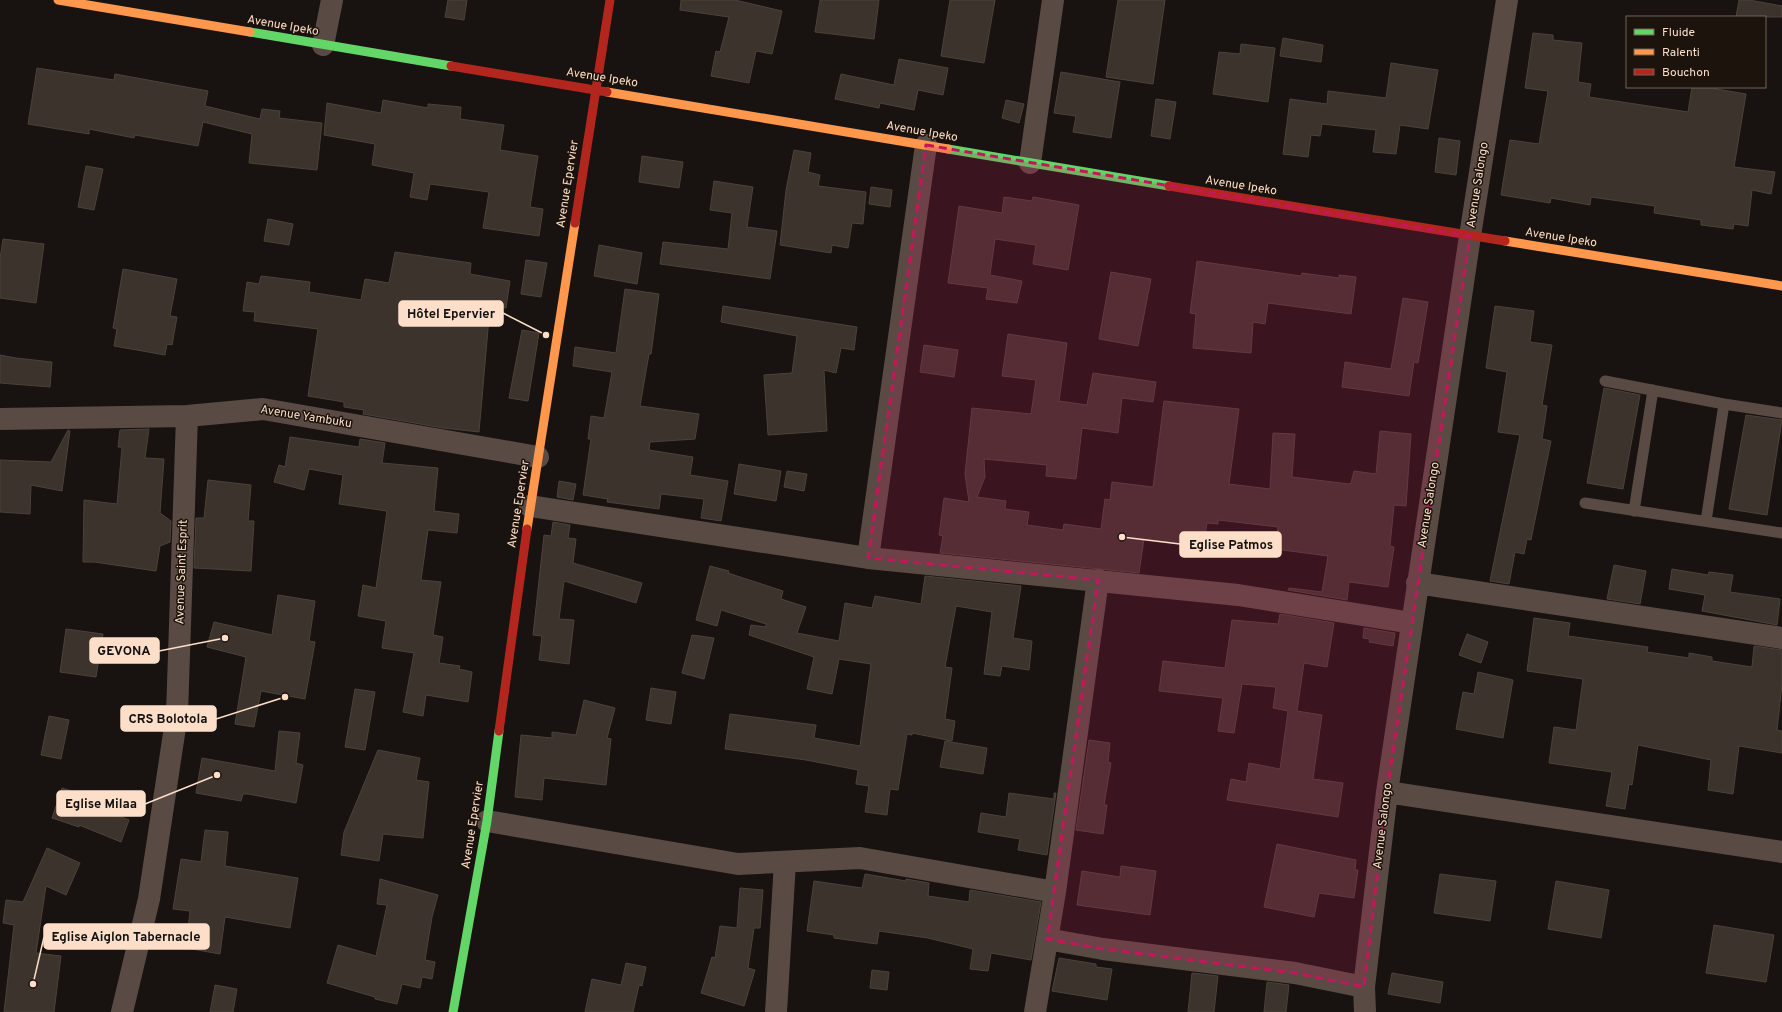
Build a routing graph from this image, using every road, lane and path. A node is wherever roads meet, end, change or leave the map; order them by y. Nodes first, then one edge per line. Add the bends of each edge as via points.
1 (58, 0) edge
2 (332, 0) edge
3 (610, 0) edge
4 (1053, 0) edge
5 (1507, 0) edge
6 (323, 45) junction
7 (595, 89) junction
8 (926, 145) junction
9 (1030, 163) junction
10 (1470, 236) junction
11 (1782, 286) edge
12 (1605, 381) dead end
13 (1653, 390) junction
14 (1724, 404) junction
15 (1782, 412) edge
16 (187, 416) junction
17 (0, 419) edge
18 (538, 457) junction
19 (1586, 503) dead end
20 (530, 506) junction
21 (1634, 511) junction
22 (1706, 522) junction
23 (1782, 533) edge
24 (868, 558) junction
25 (1098, 580) junction
26 (1418, 584) junction
27 (1412, 623) junction
28 (1782, 638) edge
29 (1387, 792) junction
30 (487, 821) junction
31 (1782, 852) edge
32 (785, 862) junction
33 (1055, 892) junction
34 (1046, 939) junction
35 (1364, 987) junction
36 (122, 1012) edge
37 (453, 1012) edge
38 (776, 1012) edge
39 (1035, 1012) edge
40 (1365, 1012) edge

1 - 6 street, Avenue Ipeko
2 - 6 street
3 - 7 street, Avenue Epervier
4 - 9 street
5 - 10 street, Avenue Salongo
6 - 7 street, Avenue Ipeko
7 - 8 street, Avenue Ipeko
7 - 18 street, Avenue Epervier
8 - 9 street, Avenue Ipeko
8 - 24 street
9 - 10 street, Avenue Ipeko
10 - 11 street, Avenue Ipeko
10 - 26 street, Avenue Salongo
12 - 13 lane
13 - 14 lane
13 - 21 lane
14 - 15 lane
14 - 22 lane
16 - 17 street, Avenue Yambuku
16 - 18 street, Avenue Yambuku via 263,409
16 - 36 street, Avenue Saint Esprit via 178,714 149,899
18 - 20 street, Avenue Epervier
19 - 21 lane
20 - 24 street
20 - 30 street, Avenue Epervier
21 - 22 lane
22 - 23 lane
24 - 25 street
25 - 27 street via 1238,594
25 - 33 street
26 - 27 street, Avenue Salongo
26 - 28 street
27 - 29 street, Avenue Salongo
29 - 31 street
29 - 35 street, Avenue Salongo
30 - 32 street via 738,864
30 - 37 street, Avenue Epervier
32 - 33 street via 860,858
32 - 38 street
33 - 34 street
34 - 35 street via 1103,949 1295,973
34 - 39 street
35 - 40 street, Avenue Salongo

